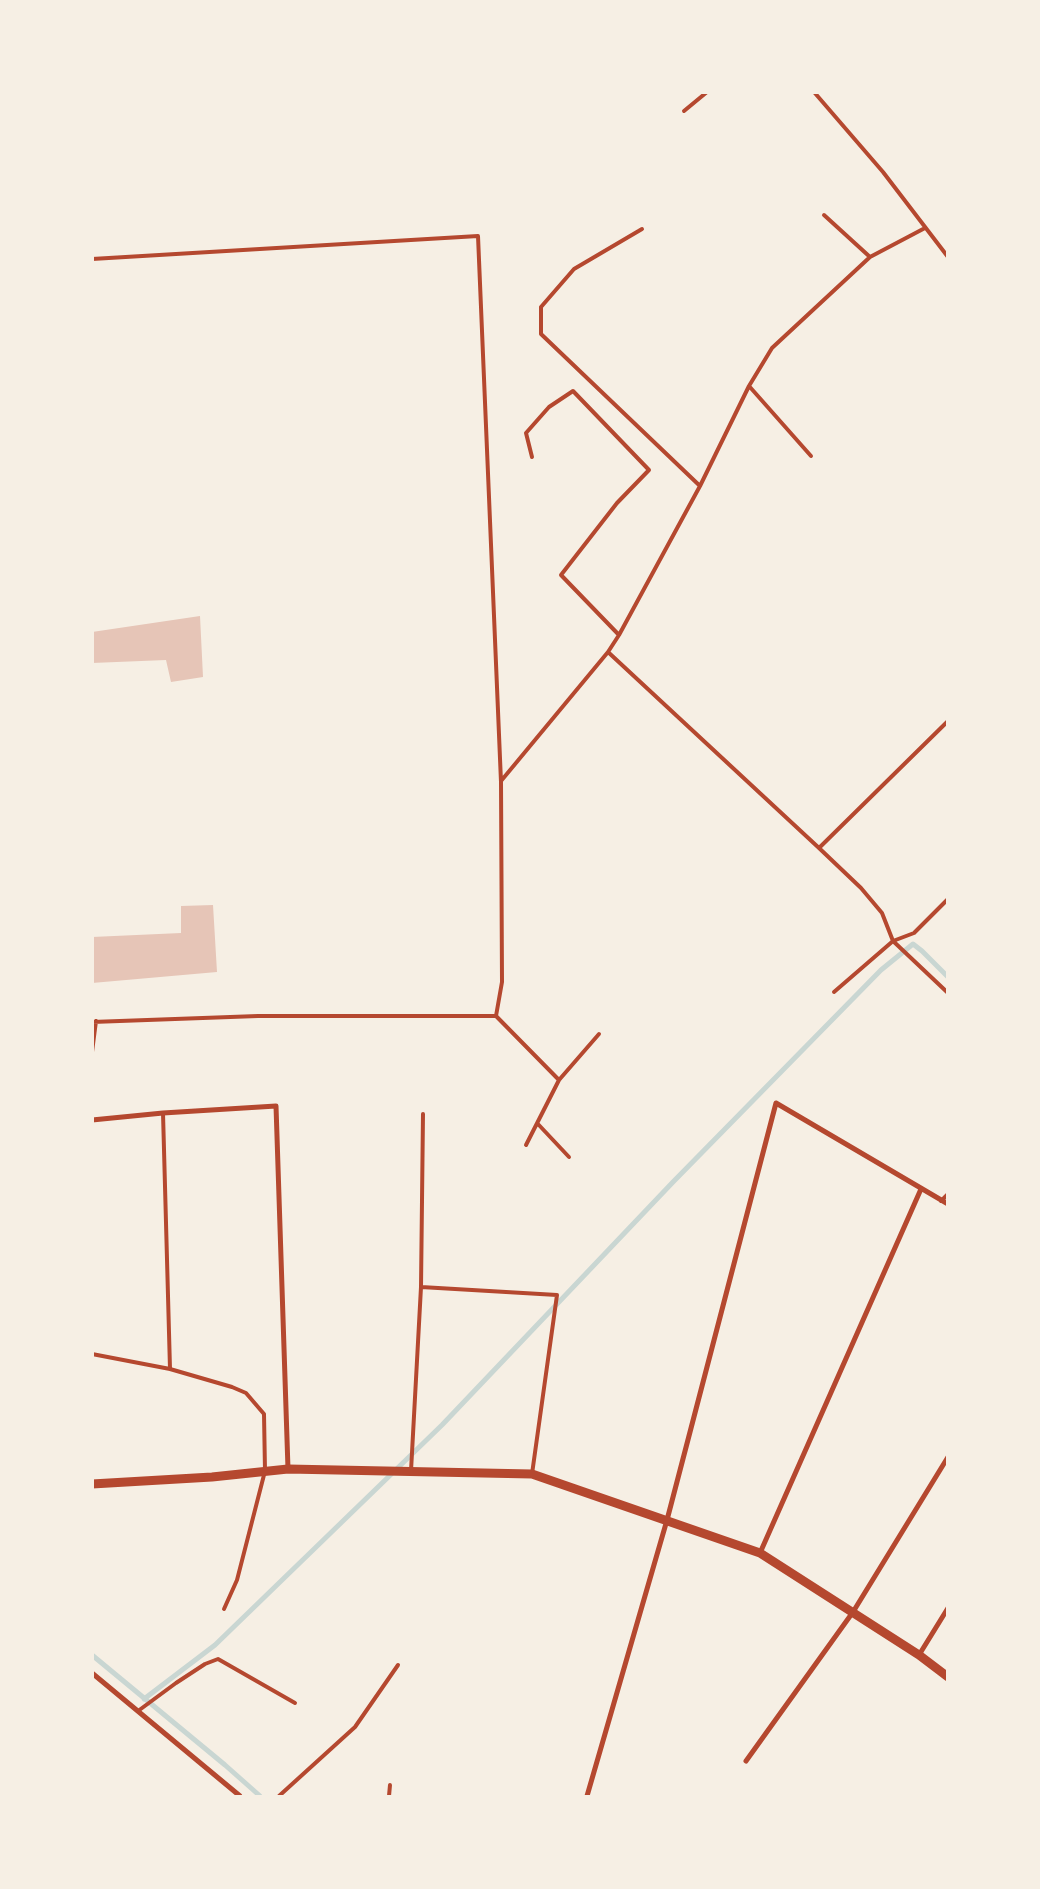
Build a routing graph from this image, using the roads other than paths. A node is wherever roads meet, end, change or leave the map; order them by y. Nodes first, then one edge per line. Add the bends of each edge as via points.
1 (707, 92) edge
2 (814, 92) edge
3 (684, 111) dead end
4 (824, 215) dead end
5 (925, 228) junction
6 (642, 229) dead end
7 (870, 257) junction
8 (948, 257) edge
9 (92, 259) edge
10 (749, 386) junction
11 (810, 456) dead end
12 (532, 457) dead end
13 (700, 486) junction
14 (619, 635) junction
15 (608, 652) junction
16 (948, 721) edge
17 (501, 782) junction
18 (819, 848) junction
19 (948, 899) edge
20 (893, 941) junction
21 (834, 992) dead end
22 (948, 993) edge
23 (496, 1016) junction
24 (94, 1021) edge
25 (599, 1034) dead end
26 (92, 1052) edge
27 (559, 1080) junction
28 (163, 1113) junction
29 (423, 1114) dead end
30 (92, 1120) edge
31 (537, 1122) junction
32 (526, 1145) dead end
33 (569, 1157) dead end
34 (921, 1189) junction
35 (948, 1194) edge
36 (941, 1201) junction
37 (948, 1204) edge
38 (421, 1287) junction
39 (92, 1354) edge
40 (170, 1369) junction
41 (948, 1457) edge
42 (288, 1469) junction
43 (266, 1471) junction
44 (410, 1473) junction
45 (532, 1474) junction
46 (92, 1484) edge
47 (667, 1520) junction
48 (760, 1553) junction
49 (948, 1608) edge
50 (224, 1609) dead end
51 (853, 1612) junction
52 (919, 1655) junction
53 (398, 1665) dead end
54 (92, 1672) edge
55 (948, 1677) edge
56 (295, 1704) dead end
57 (138, 1711) junction
58 (746, 1762) dead end
59 (390, 1785) dead end
60 (240, 1796) edge
61 (279, 1796) edge
62 (389, 1796) edge
63 (587, 1796) edge

1 - 3 lane
2 - 5 lane via 883,172
4 - 7 lane
5 - 7 lane
5 - 8 lane
6 - 13 lane via 574,269 541,307 541,334
7 - 10 lane via 772,348
9 - 17 lane via 478,236
10 - 11 lane
10 - 13 lane
12 - 14 lane via 526,433 549,407 573,391 649,470 617,502 561,575
13 - 14 lane
14 - 15 lane
15 - 17 lane
15 - 18 lane
16 - 18 lane
17 - 23 lane via 502,982
18 - 20 lane via 882,913
19 - 20 lane via 914,933
20 - 21 lane
20 - 22 lane
23 - 24 lane via 258,1016
23 - 27 lane
24 - 26 lane
25 - 27 lane
27 - 31 lane
28 - 30 street
28 - 40 lane
28 - 42 street via 276,1106
29 - 38 lane
31 - 32 lane
31 - 33 lane
34 - 36 street
34 - 47 street via 776,1103
34 - 48 street
35 - 36 lane
36 - 37 street
38 - 44 lane
38 - 45 lane via 557,1295
39 - 40 lane
40 - 43 lane via 232,1387 254,1401 264,1414
41 - 51 street
42 - 43 street
42 - 44 street
43 - 46 street
43 - 50 lane via 237,1580
44 - 45 street
45 - 47 street
47 - 48 street
47 - 63 street
48 - 51 street
49 - 52 street
51 - 52 street
51 - 58 street
52 - 55 street
53 - 61 lane via 355,1727
54 - 57 street
56 - 57 lane via 218,1658
57 - 60 street
59 - 62 lane

